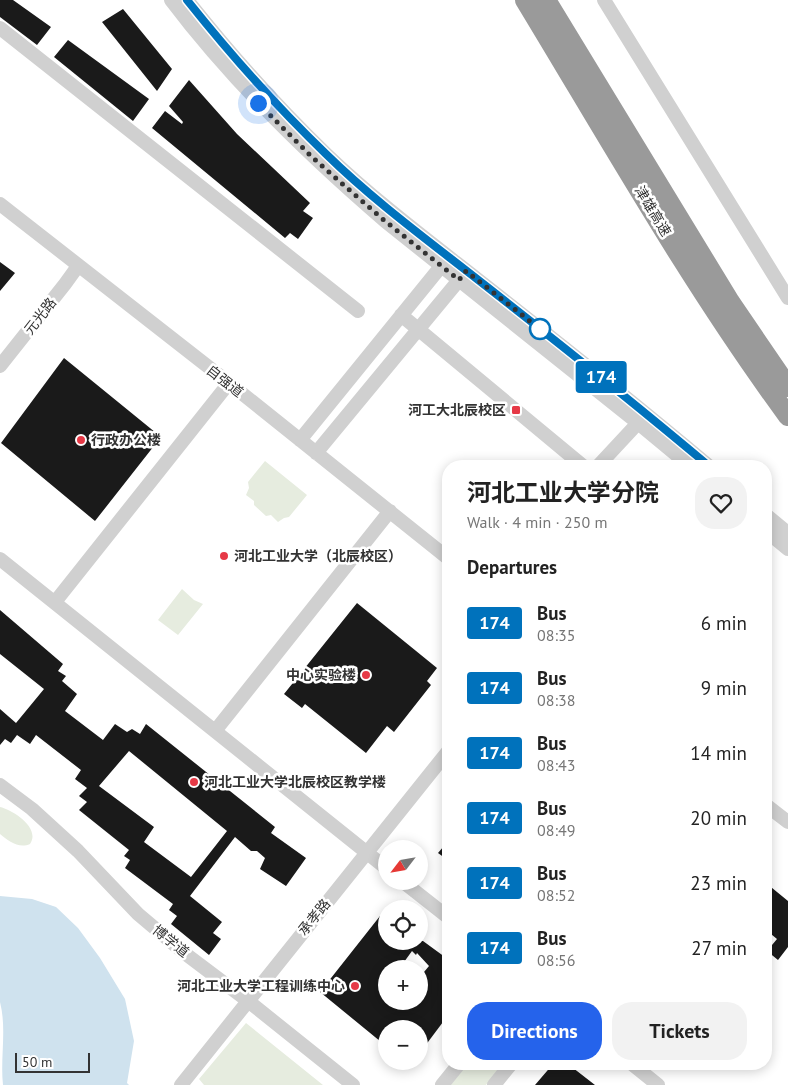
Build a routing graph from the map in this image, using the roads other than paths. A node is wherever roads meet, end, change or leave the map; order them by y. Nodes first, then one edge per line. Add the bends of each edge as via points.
1 (171, 0) edge
2 (187, 0) edge
3 (525, 0) edge
4 (546, 0) edge
5 (604, 0) edge
6 (0, 28) edge
7 (0, 204) edge
8 (445, 261) junction
9 (78, 266) junction
10 (463, 275) junction
11 (788, 298) edge
12 (358, 311) dead end
13 (401, 315) junction
14 (418, 329) junction
15 (0, 366) edge
16 (229, 383) junction
17 (788, 387) edge
18 (788, 416) edge
19 (638, 423) junction
20 (300, 440) junction
21 (316, 453) junction
22 (576, 460) edge
23 (604, 460) edge
24 (683, 460) edge
25 (702, 460) edge
26 (390, 511) junction
27 (772, 520) edge
28 (788, 533) edge
29 (772, 536) edge
30 (788, 549) edge
31 (442, 553) edge
32 (0, 559) edge
33 (55, 602) junction
34 (216, 731) junction
35 (442, 759) edge
36 (0, 785) edge
37 (772, 810) edge
38 (788, 822) edge
39 (366, 852) junction
40 (378, 862) edge
41 (413, 890) edge
42 (442, 912) edge
43 (248, 1001) junction
44 (454, 1070) edge
45 (506, 1070) edge
46 (639, 1070) edge
47 (181, 1085) edge
48 (353, 1085) edge
49 (442, 1085) edge
50 (494, 1085) edge
51 (658, 1085) edge

1 - 8 street via 237,79 313,158 385,221
2 - 8 street via 240,64 326,155
3 - 18 highway, 津雄高速 via 692,277
4 - 17 highway, 津雄高速 via 725,294
5 - 11 street
6 - 12 street
7 - 9 street, 自强道
8 - 10 street
8 - 13 street
9 - 15 street, 元光路
9 - 16 street, 自强道
10 - 14 street
10 - 19 street
10 - 25 street via 590,368
13 - 14 street
13 - 20 street
14 - 21 street
14 - 22 street
16 - 20 street, 自强道
16 - 33 street
19 - 23 street
19 - 24 street
20 - 21 street, 自强道
21 - 26 street, 自强道
26 - 31 street, 自强道
26 - 34 street
27 - 28 street
29 - 30 street
32 - 33 street
33 - 34 street
34 - 39 street
35 - 39 street, 承孝路
36 - 43 street, 博学道 via 32,808 78,851 138,914
37 - 38 street
39 - 40 street
39 - 43 street, 承孝路
41 - 42 street
43 - 47 street, 承孝路
43 - 48 street, 博学道
44 - 49 street
45 - 50 street
46 - 51 street

